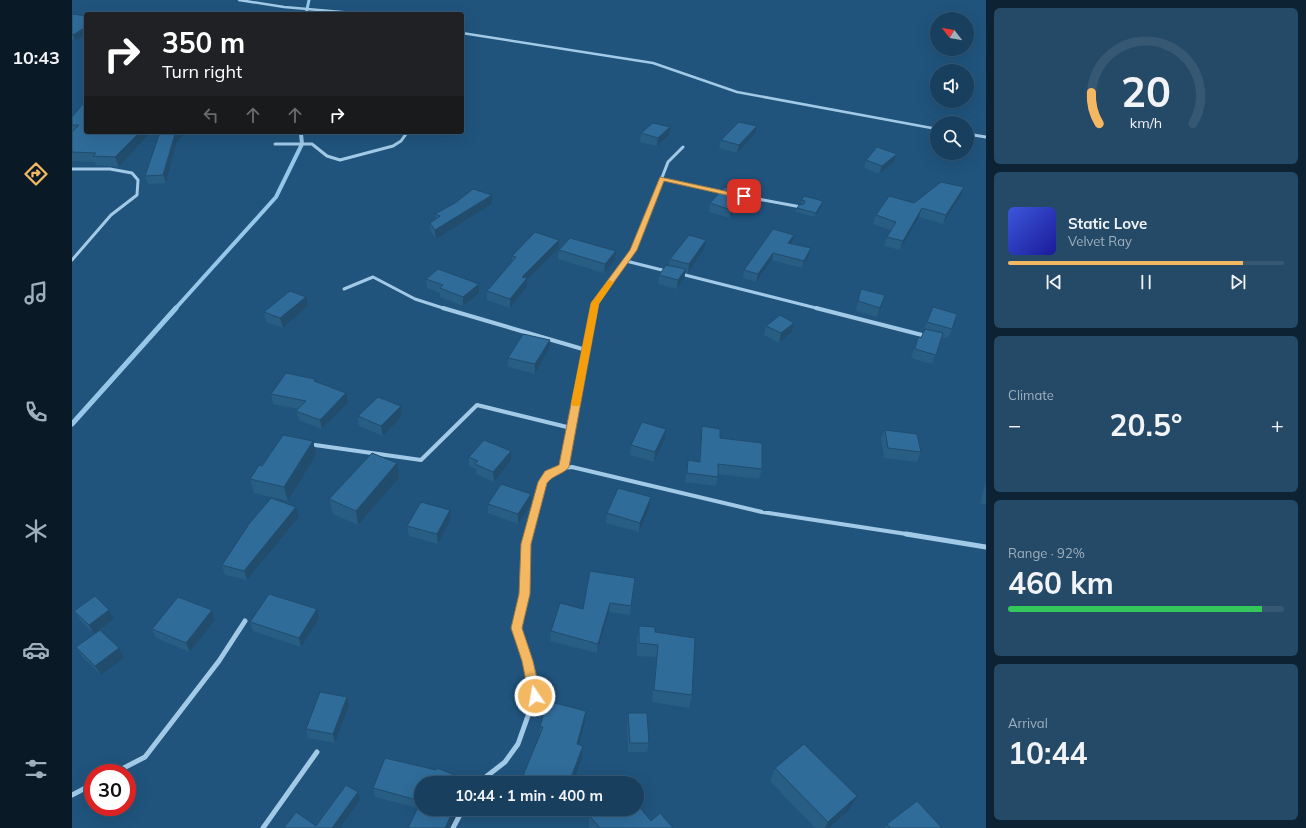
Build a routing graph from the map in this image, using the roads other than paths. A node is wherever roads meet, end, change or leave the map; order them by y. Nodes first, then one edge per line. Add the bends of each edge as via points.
1 (240, 0) edge
2 (342, 12) edge
3 (464, 33) edge
4 (930, 128) edge
5 (406, 134) edge
6 (974, 135) edge
7 (986, 136) edge
8 (275, 144) dead end
9 (683, 147) dead end
10 (72, 168) edge
11 (662, 179) junction
12 (730, 194) edge
13 (738, 195) edge
14 (801, 207) edge
15 (72, 260) edge
16 (626, 261) junction
17 (672, 272) edge
18 (679, 274) edge
19 (344, 289) dead end
20 (930, 337) edge
21 (586, 350) junction
22 (571, 428) junction
23 (315, 445) dead end
24 (564, 467) junction
25 (986, 547) edge
26 (245, 621) dead end
27 (317, 752) dead end
28 (131, 764) edge
29 (487, 776) edge
30 (84, 789) edge
31 (72, 795) edge
32 (460, 816) edge
33 (263, 828) edge
34 (453, 828) edge

1 - 2 street
3 - 4 street via 653,63 737,92
5 - 8 street via 393,146 340,160 326,156 312,144
6 - 7 street
9 - 11 street via 668,162
10 - 15 street via 110,169 132,173 138,180 137,195 111,215
11 - 12 street
11 - 16 street via 634,250
13 - 14 street
16 - 17 street
16 - 21 street via 595,303
18 - 20 street
19 - 21 street via 373,277 415,299
21 - 22 street
22 - 23 street via 477,405 422,460
22 - 24 street
24 - 25 street via 570,466 628,478 763,513
24 - 29 street via 549,474 543,482 526,544 524,594 517,628 528,661 535,696 518,744 505,762
26 - 28 street via 219,661 145,757
27 - 33 street
30 - 31 street
32 - 34 street

